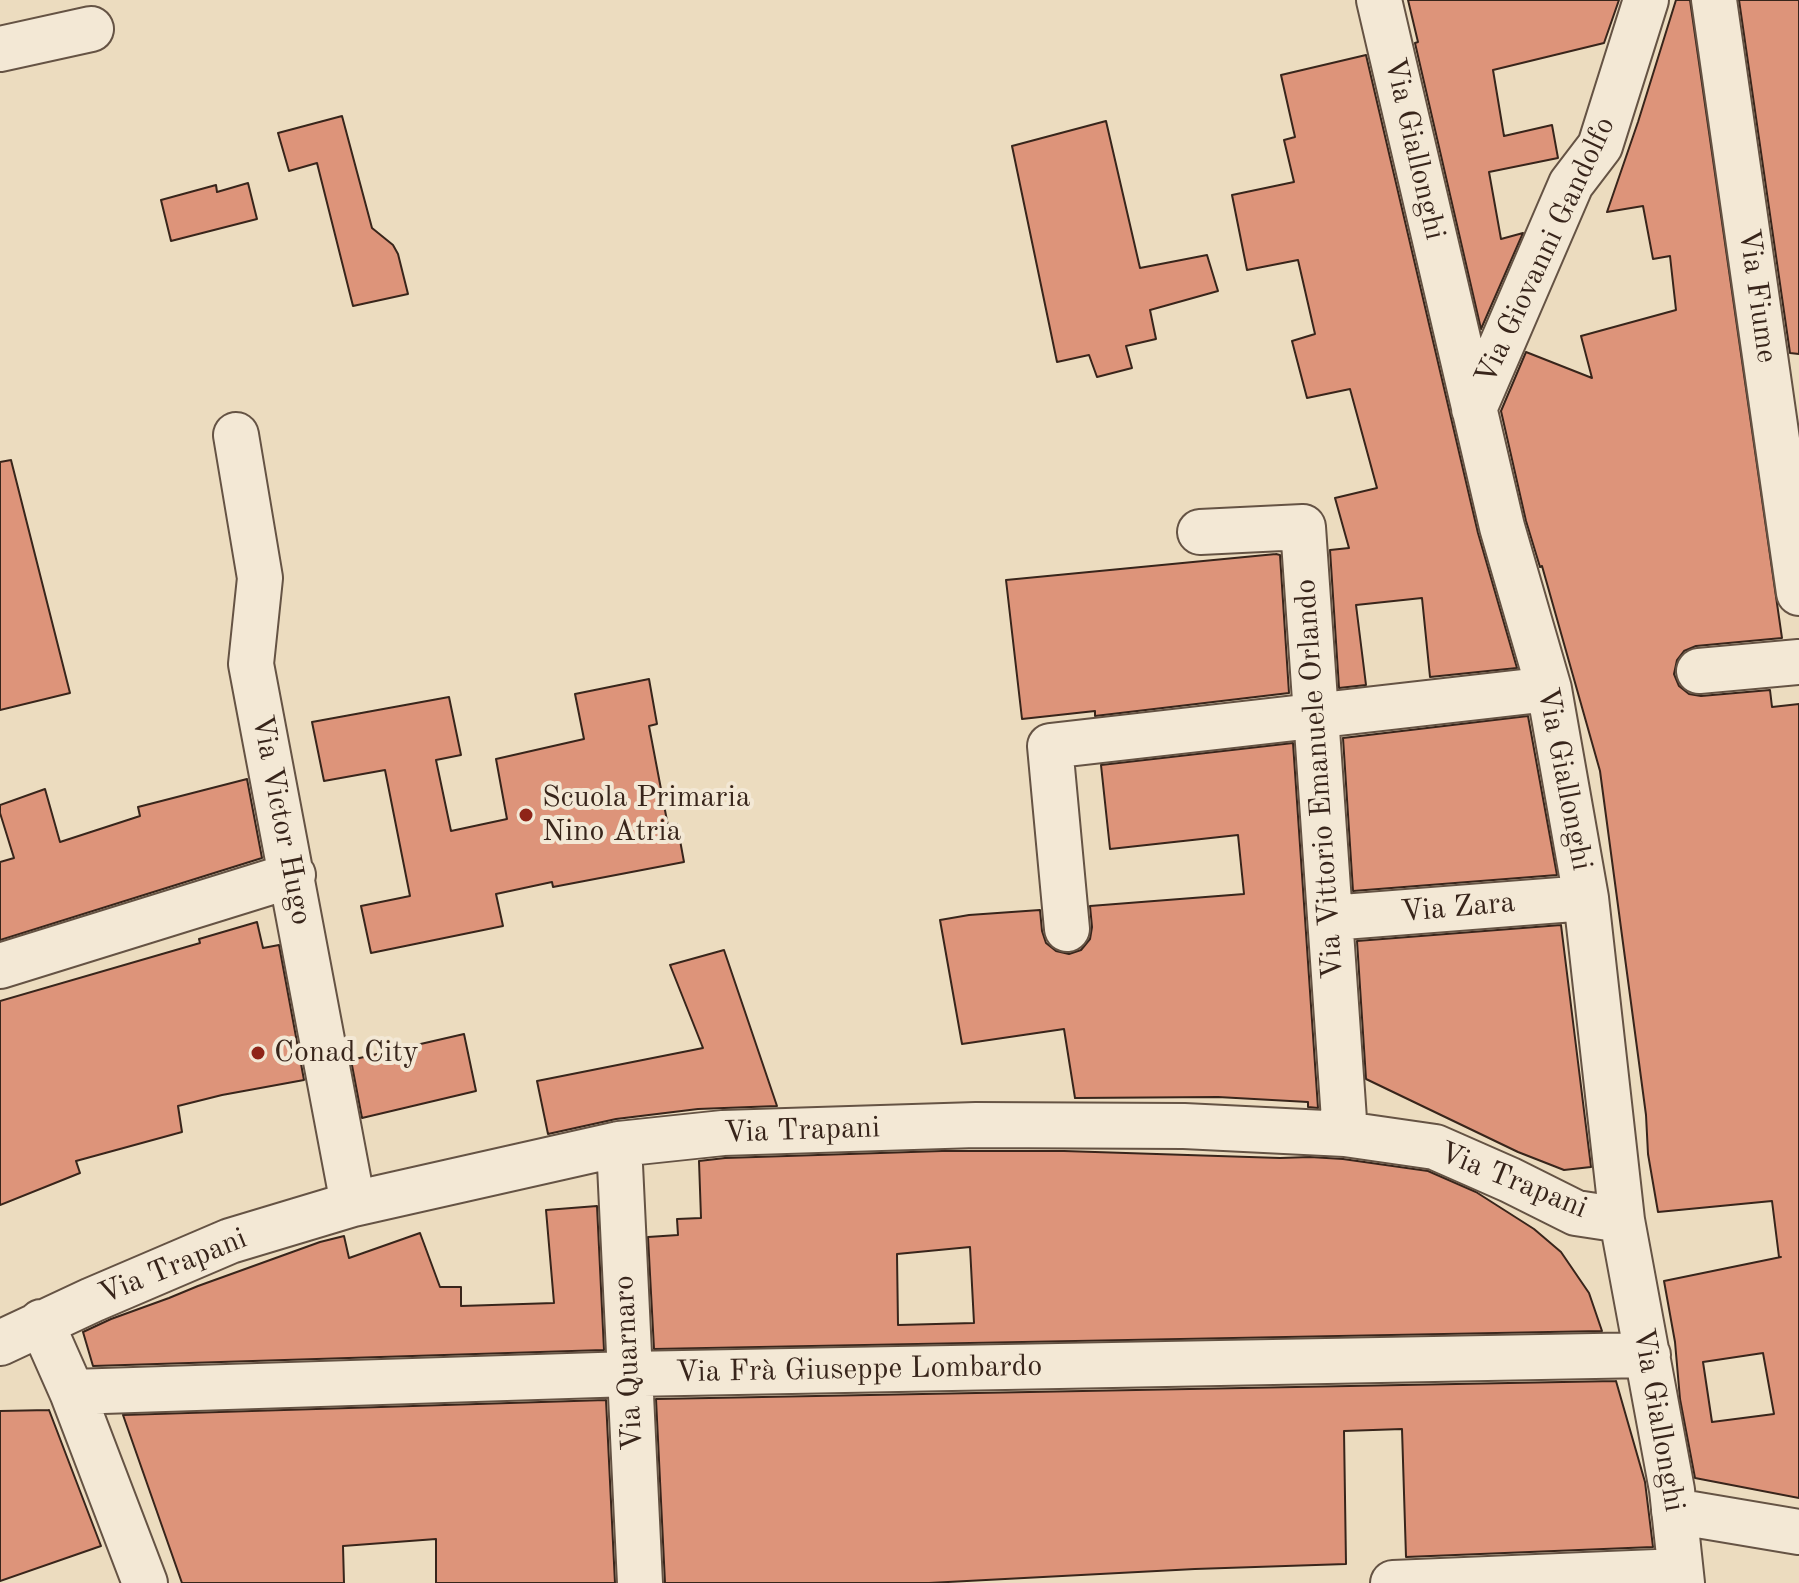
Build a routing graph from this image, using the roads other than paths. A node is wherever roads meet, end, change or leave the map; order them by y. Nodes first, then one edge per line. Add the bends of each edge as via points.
1 (1379, 0) edge
2 (1646, 0) edge
3 (1714, 0) edge
4 (91, 29) dead end
5 (0, 49) edge
6 (1474, 409) junction
7 (236, 435) dead end
8 (1200, 532) dead end
9 (1799, 593) edge
10 (1799, 662) edge
11 (1699, 671) dead end
12 (1549, 689) junction
13 (1315, 716) junction
14 (293, 875) junction
15 (1586, 898) junction
16 (1330, 918) junction
17 (1067, 929) dead end
18 (0, 966) edge
19 (1345, 1134) junction
20 (619, 1144) junction
21 (353, 1204) junction
22 (1622, 1220) junction
23 (41, 1322) junction
24 (0, 1343) edge
25 (1648, 1355) junction
26 (630, 1374) junction
27 (72, 1392) junction
28 (1674, 1511) junction
29 (1799, 1532) edge
30 (1681, 1577) edge
31 (145, 1583) edge
32 (640, 1583) edge
33 (1393, 1583) edge

1 - 6 street, Via Giallonghi
2 - 6 street, Via Giovanni Gandolfo via 1600,146 1571,184
3 - 9 street, Via Fiume
4 - 5 street
6 - 12 street, Via Giallonghi
7 - 14 street, Via Victor Hugo via 260,578 251,664
8 - 13 street, Via Vittorio Emanuele Orlando via 1303,527
10 - 11 street
12 - 13 street
12 - 15 street, Via Giallonghi
13 - 16 street, Via Vittorio Emanuele Orlando
13 - 17 street via 1050,746
14 - 18 street
14 - 21 street, Via Victor Hugo
15 - 16 street, Via Zara
15 - 22 street, Via Giallonghi
16 - 19 street, Via Vittorio Emanuele Orlando
19 - 20 street, Via Trapani via 1184,1126 976,1125 723,1133
19 - 22 street, Via Trapani via 1435,1147 1576,1213
20 - 21 street, Via Trapani
20 - 26 street, Via Quarnaro
21 - 23 street, Via Trapani via 230,1241
22 - 25 street, Via Giallonghi
23 - 24 street, Via Trapani
23 - 27 street
25 - 26 street, Via Frà Giuseppe Lombardo
25 - 28 street, Via Giallonghi
26 - 27 street, Via Frà Giuseppe Lombardo
26 - 32 street, Via Quarnaro
27 - 31 street
28 - 29 street
28 - 30 street, Via Giallonghi
30 - 33 street

